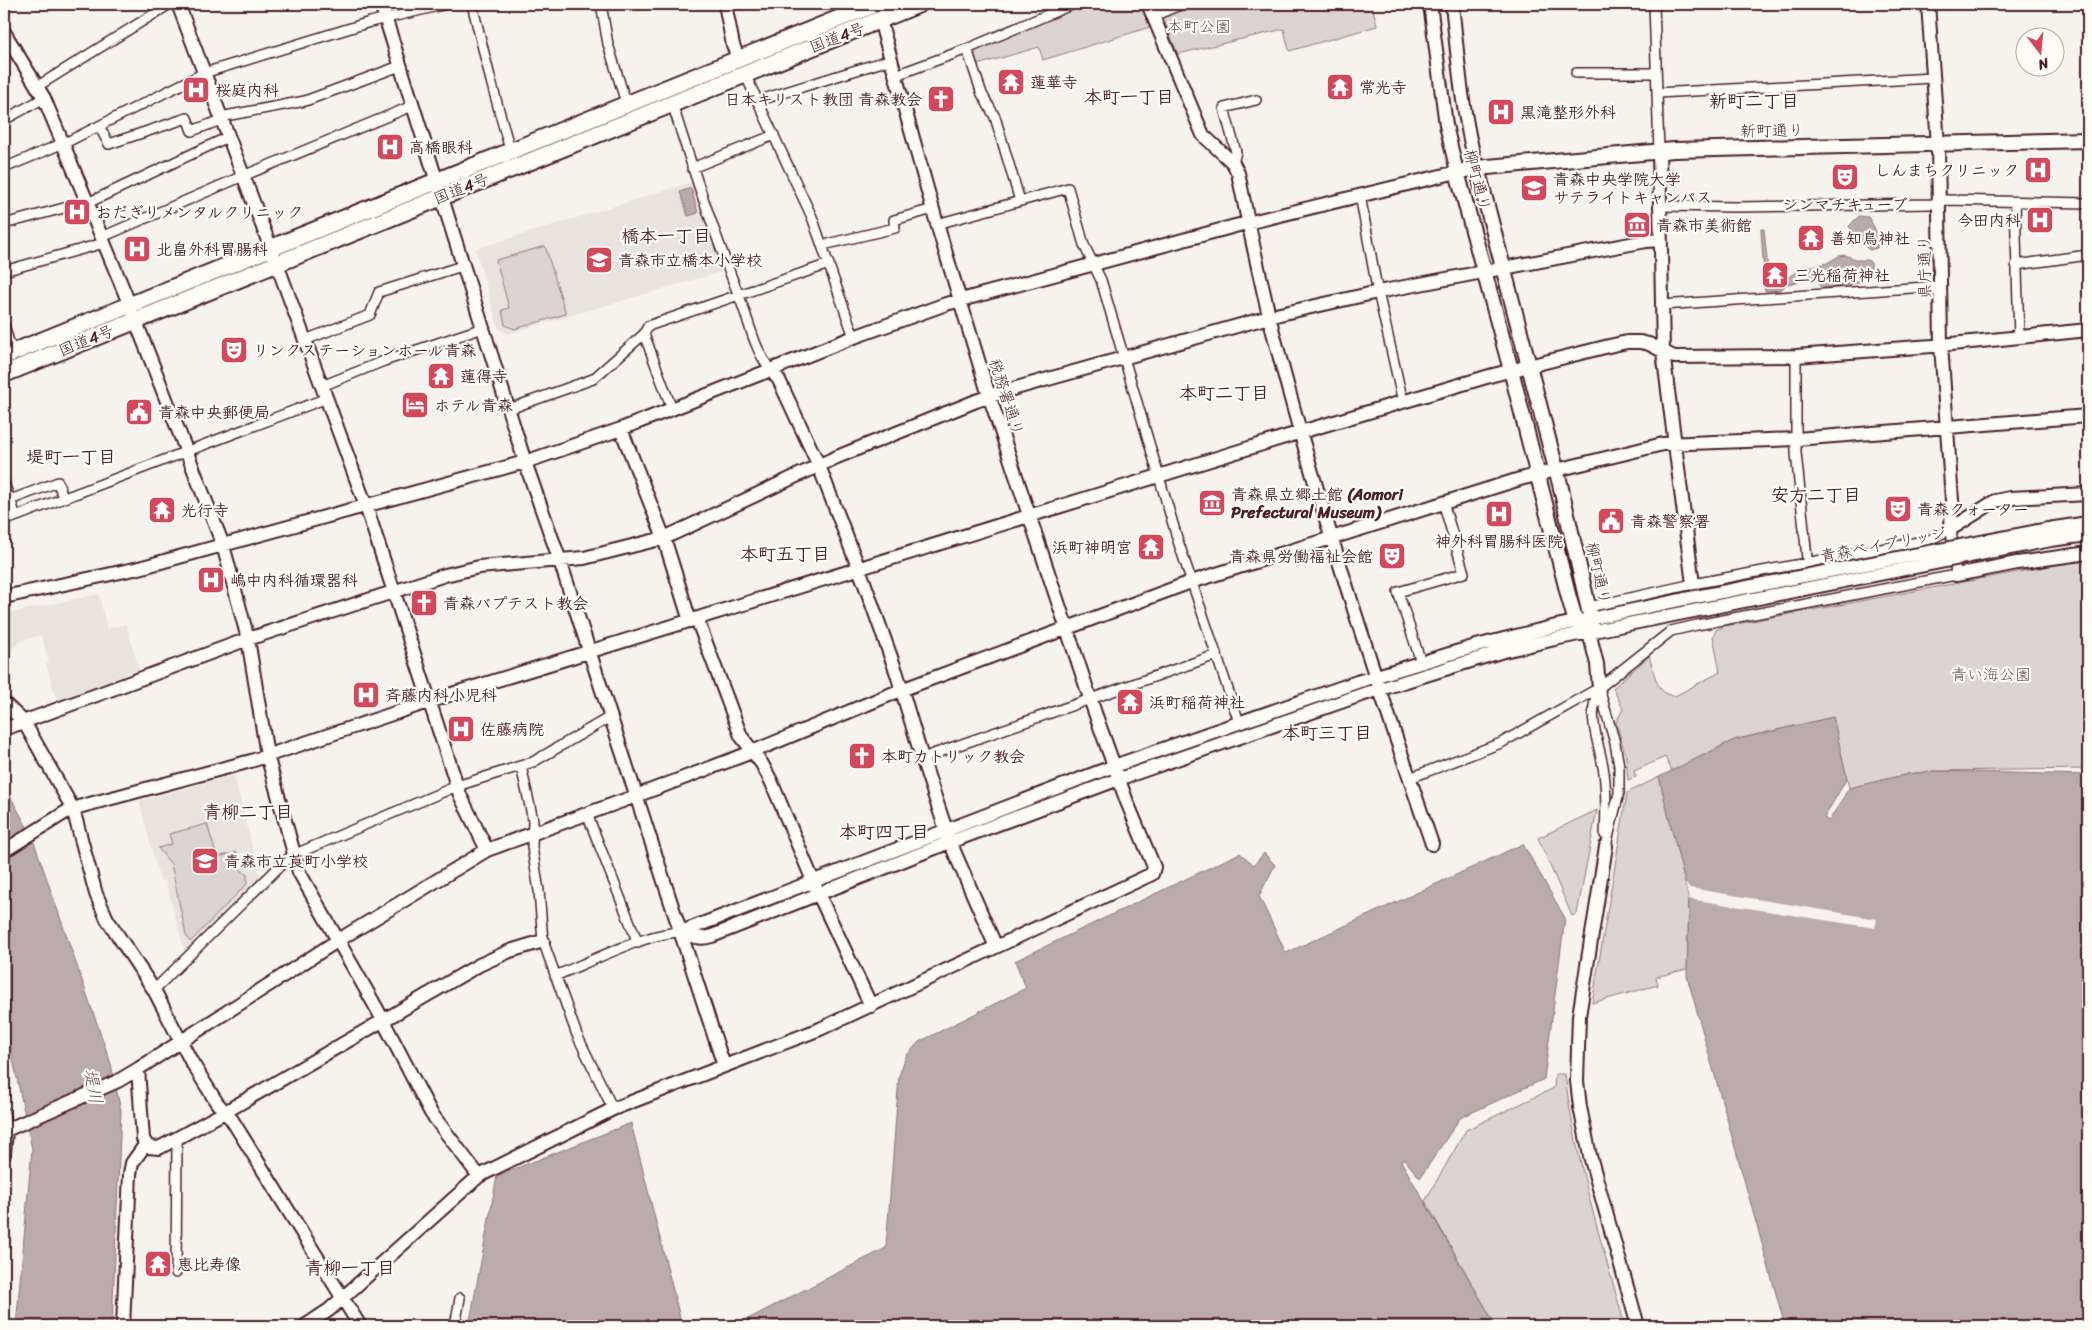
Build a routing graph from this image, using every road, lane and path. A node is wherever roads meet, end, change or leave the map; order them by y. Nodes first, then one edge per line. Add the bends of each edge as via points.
1 (170, 4) edge
2 (178, 4) edge
3 (381, 4) edge
4 (447, 4) edge
5 (472, 4) edge
6 (601, 4) edge
7 (726, 4) edge
8 (875, 4) edge
9 (919, 4) edge
10 (1073, 4) edge
11 (1182, 4) edge
12 (1430, 4) edge
13 (1452, 4) edge
14 (1654, 4) edge
15 (1928, 4) edge
16 (1150, 10) edge
17 (385, 18) junction
18 (880, 20) junction
19 (4, 32) edge
20 (967, 49) junction
21 (892, 59) junction
22 (400, 66) junction
23 (741, 66) junction
24 (204, 73) junction
25 (1576, 73) dead end
26 (1656, 73) junction
27 (896, 75) junction
28 (1933, 78) junction
29 (41, 92) junction
30 (1657, 93) junction
31 (1256, 100) dead end
32 (672, 102) junction
33 (757, 102) junction
34 (626, 103) junction
35 (412, 106) junction
36 (221, 119) junction
37 (4, 120) edge
38 (99, 126) junction
39 (774, 135) junction
40 (228, 137) junction
41 (2088, 140) edge
42 (63, 143) junction
43 (1938, 145) junction
44 (510, 150) junction
45 (1659, 152) junction
46 (1233, 163) junction
47 (4, 168) edge
48 (692, 168) junction
49 (1477, 168) junction
50 (1457, 172) junction
51 (242, 176) junction
52 (435, 180) junction
53 (1360, 195) junction
54 (440, 197) junction
55 (1020, 201) junction
56 (1940, 201) junction
57 (87, 202) junction
58 (2014, 202) junction
59 (2088, 203) edge
60 (1659, 206) junction
61 (933, 209) junction
62 (1249, 223) junction
63 (4, 224) edge
64 (937, 224) junction
65 (103, 240) junction
66 (1660, 240) junction
67 (823, 245) junction
68 (270, 247) junction
69 (2088, 255) edge
70 (276, 263) junction
71 (829, 264) junction
72 (1093, 264) junction
73 (462, 266) junction
74 (2016, 266) junction
75 (1504, 269) junction
76 (4, 271) edge
77 (1485, 273) junction
78 (1941, 286) junction
79 (1378, 292) junction
80 (738, 295) junction
81 (960, 300) junction
82 (1662, 304) junction
83 (133, 313) junction
84 (1270, 317) junction
85 (4, 326) edge
86 (483, 328) junction
87 (2088, 330) edge
88 (644, 334) junction
89 (854, 337) junction
90 (2019, 338) junction
91 (305, 340) junction
92 (1941, 345) junction
93 (1663, 352) junction
94 (8, 354) edge
95 (1796, 356) junction
96 (1123, 358) junction
97 (1529, 366) junction
98 (771, 370) junction
99 (1511, 370) junction
100 (4, 374) edge
101 (324, 392) junction
102 (989, 396) junction
103 (1403, 402) junction
104 (509, 409) junction
105 (672, 409) junction
106 (2088, 416) edge
107 (1947, 427) junction
108 (621, 429) junction
109 (1301, 432) junction
110 (1796, 439) junction
111 (1675, 443) junction
112 (188, 452) junction
113 (525, 462) junction
114 (819, 466) junction
115 (1556, 469) junction
116 (1538, 474) junction
117 (1158, 475) junction
118 (4, 483) edge
119 (2088, 494) edge
120 (63, 498) junction
121 (10, 500) junction
122 (1443, 502) junction
123 (366, 506) junction
124 (1028, 515) junction
125 (16, 516) junction
126 (4, 521) edge
127 (2088, 523) edge
128 (1951, 529) junction
129 (2088, 535) edge
130 (1332, 536) junction
131 (664, 538) junction
132 (223, 545) junction
133 (2088, 553) edge
134 (560, 561) junction
135 (1807, 562) junction
136 (859, 569) junction
137 (1956, 576) junction
138 (1191, 582) junction
139 (1693, 584) junction
140 (393, 591) junction
141 (4, 597) edge
142 (1813, 602) junction
143 (1590, 619) junction
144 (693, 620) junction
145 (1576, 622) junction
146 (1067, 629) junction
147 (248, 639) junction
148 (590, 652) junction
149 (1216, 655) junction
150 (1421, 662) junction
151 (1376, 676) junction
152 (1380, 689) junction
153 (1599, 689) junction
154 (902, 690) junction
155 (1090, 698) junction
156 (431, 701) junction
157 (4, 703) edge
158 (610, 717) junction
159 (24, 722) junction
160 (1239, 722) junction
161 (4, 729) edge
162 (752, 752) junction
163 (268, 755) junction
164 (922, 758) junction
165 (521, 766) junction
166 (1114, 766) junction
167 (1410, 778) junction
168 (1119, 779) junction
169 (457, 786) junction
170 (636, 796) junction
171 (73, 809) junction
172 (587, 814) junction
173 (532, 834) junction
174 (948, 836) junction
175 (1432, 844) dead end
176 (1606, 846) junction
177 (487, 850) junction
178 (4, 851) edge
179 (293, 855) junction
180 (814, 882) junction
181 (819, 895) junction
182 (681, 932) junction
183 (336, 940) junction
184 (543, 941) junction
185 (638, 942) junction
186 (996, 947) junction
187 (555, 976) junction
188 (154, 990) junction
189 (871, 1006) junction
190 (383, 1020) junction
191 (180, 1040) junction
192 (724, 1066) junction
193 (138, 1069) junction
194 (613, 1109) junction
195 (4, 1112) edge
196 (225, 1112) junction
197 (5, 1130) edge
198 (176, 1140) junction
199 (145, 1145) junction
200 (4, 1154) edge
201 (478, 1176) junction
202 (176, 1273) dead end
203 (342, 1298) junction
204 (460, 1298) dead end
205 (123, 1326) edge
206 (305, 1326) edge
207 (360, 1326) edge
208 (455, 1326) edge
209 (1638, 1326) edge

1 - 29 street
2 - 24 street
3 - 17 street
4 - 17 street
5 - 44 street
6 - 34 street via 608,44
7 - 23 street via 733,45
8 - 18 highway
8 - 23 highway, 国道4号
9 - 18 highway, 国道4号
10 - 20 street
11 - 16 street
12 - 50 street, 柳町通り via 1446,124
13 - 49 street, 柳町通り via 1469,140
14 - 26 street
15 - 28 street, 県庁通り
16 - 46 street via 1203,135
17 - 22 street
17 - 24 street
18 - 21 street, 税務署通り
18 - 23 highway, 国道4号
19 - 29 street
20 - 27 street
20 - 55 street via 982,94 995,118
21 - 27 street, 税務署通り
21 - 33 street
22 - 35 street
22 - 36 street via 305,101
23 - 32 highway, 国道4号
23 - 33 street
23 - 34 highway, 国道4号
24 - 36 street
24 - 38 street
25 - 26 street
26 - 30 street
27 - 61 street, 税務署通り
28 - 30 street
28 - 43 street, 県庁通り
29 - 37 street
29 - 42 street
30 - 45 street
31 - 46 street via 1224,108 1236,152
32 - 48 street
32 - 54 highway, 国道4号
33 - 39 street
34 - 44 highway, 国道4号
35 - 51 street
35 - 52 street
36 - 38 street via 192,131 187,118 109,144
36 - 40 street
38 - 42 street
39 - 48 street
39 - 67 street
40 - 51 street
40 - 57 street
41 - 43 main road, 新町通り
42 - 47 street
42 - 57 street
43 - 45 main road, 新町通り
43 - 56 street, 県庁通り
44 - 52 highway, 国道4号
45 - 49 main road, 新町通り
45 - 60 street
46 - 62 street
48 - 80 street
49 - 50 main road, 新町通り
49 - 75 main road, 柳町通り
50 - 53 street
50 - 77 main road, 柳町通り
51 - 65 street
51 - 68 street
52 - 54 street
52 - 68 highway, 国道4号
53 - 62 street
53 - 79 street
54 - 70 highway, 国道4号
54 - 73 street
55 - 64 street
55 - 72 street via 1068,188 1084,245
56 - 58 street
56 - 60 street via 1932,204
56 - 78 street, 県庁通り
57 - 63 street
57 - 65 street
58 - 59 street
58 - 74 street
60 - 66 street
61 - 64 street, 税務署通り
61 - 67 street via 894,220 895,228
62 - 72 street
62 - 84 street
64 - 81 street, 税務署通り
65 - 76 street
65 - 83 street
66 - 75 street
66 - 82 street
67 - 71 street
68 - 70 street
68 - 83 highway, 国道4号
69 - 74 street
70 - 83 highway, 国道4号
70 - 91 street
71 - 80 street
71 - 89 street
72 - 81 street
72 - 96 street via 1101,280
73 - 86 street
73 - 91 street via 380,292 370,315
74 - 90 street
75 - 77 street
75 - 97 main road, 柳町通り
77 - 79 street
77 - 99 main road, 柳町通り
78 - 82 street
78 - 92 street, 県庁通り
79 - 84 street
79 - 103 street
80 - 88 street via 648,326
80 - 98 street via 763,359
81 - 89 street
81 - 102 street, 税務署通り
82 - 93 street
83 - 94 highway, 国道4号
83 - 100 highway, 国道4号
83 - 112 street
84 - 96 street
84 - 109 street
85 - 94 street
86 - 101 street via 384,360
86 - 104 street
87 - 90 street
88 - 104 street via 593,379
88 - 105 street
89 - 98 street
90 - 92 street
91 - 101 street
92 - 95 street
92 - 107 street, 県庁通り
93 - 95 street via 1674,357
93 - 97 street via 1649,344 1627,342
93 - 111 street
95 - 110 street
96 - 102 street
96 - 117 street
97 - 99 street
97 - 115 main road, 柳町通り
98 - 105 street
98 - 114 street via 779,380
99 - 103 street
99 - 116 main road, 柳町通り
101 - 112 street
101 - 123 street
102 - 114 street
102 - 124 street, 税務署通り
103 - 109 street
104 - 113 street
105 - 108 street
106 - 107 street
107 - 110 street
107 - 128 street, 県庁通り
108 - 113 street
108 - 131 street
109 - 117 street
109 - 130 street
110 - 111 street
110 - 135 street
111 - 115 street
111 - 139 street
112 - 120 street
112 - 132 street
113 - 123 street
113 - 134 street
114 - 131 street
114 - 136 street
115 - 116 street
115 - 143 main road, 柳町通り
116 - 122 street
116 - 145 main road, 柳町通り
117 - 124 street
117 - 138 street
118 - 121 street
119 - 128 street via 2010,498 1994,502
120 - 121 street via 58,482
120 - 125 street
121 - 125 street
122 - 130 street
122 - 150 street via 1464,573 1398,592
123 - 132 street
123 - 140 street
124 - 136 street
124 - 146 street, 税務署通り
125 - 126 street
127 - 143 street, 青森ベイブリッジ, bridge
128 - 135 street via 1929,540
128 - 137 street
129 - 143 street, 青森ベイブリッジ, bridge via 1688,612
130 - 138 street
130 - 151 street
131 - 134 street
131 - 144 street
132 - 141 street via 114,574
132 - 147 street
133 - 137 street
134 - 140 street via 478,567
134 - 148 street
135 - 139 street
135 - 142 street
136 - 144 street
136 - 154 street
137 - 142 street
138 - 146 street
138 - 149 street
139 - 143 street
140 - 147 street
140 - 156 street
142 - 153 street via 1671,631
143 - 145 main road
143 - 152 street via 1500,652
143 - 153 street
144 - 148 street
144 - 162 street via 741,736
145 - 150 street
146 - 154 street
146 - 155 street, 税務署通り
147 - 159 street
147 - 163 street
148 - 156 street
148 - 158 street
149 - 155 street
149 - 160 street
150 - 151 street
151 - 152 street
151 - 160 street
152 - 167 street
152 - 168 street
153 - 167 street via 1501,743
153 - 176 street via 1592,712 1606,787
153 - 176 street via 1620,766 1619,793
154 - 162 street
154 - 164 street
155 - 164 street
155 - 166 street, 税務署通り
156 - 163 street
156 - 169 street
157 - 159 street
158 - 165 street via 545,756
158 - 170 street
159 - 161 street
159 - 171 street
160 - 166 street
162 - 170 street
162 - 180 street via 771,781
163 - 171 street
163 - 179 street
164 - 174 street
165 - 169 street
165 - 173 street
166 - 168 street, 税務署通り
166 - 174 street
167 - 175 street
168 - 174 street
168 - 186 street, 税務署通り via 1154,866 1152,874
169 - 177 street
169 - 179 street
170 - 172 street
170 - 182 street
171 - 178 street
171 - 188 street via 102,908
172 - 173 street
172 - 185 street
173 - 177 street
173 - 184 street
174 - 180 street
174 - 181 street
174 - 186 street
176 - 209 street via 1579,1016 1577,1082 1590,1156
177 - 183 street
179 - 183 street
179 - 188 street
180 - 181 street
180 - 182 street
181 - 182 street via 704,939
181 - 189 street
182 - 185 street
182 - 192 street
183 - 190 street
183 - 191 street
184 - 187 street
184 - 190 street via 478,965
185 - 187 street
186 - 189 street
187 - 194 street via 577,1035
188 - 191 street
189 - 192 street
190 - 196 street
190 - 201 street via 431,1113
191 - 193 street
191 - 196 street via 216,1103
192 - 194 street
193 - 197 street
193 - 199 street
194 - 201 street
195 - 197 street
196 - 198 street
196 - 203 street
197 - 200 street
198 - 199 street via 159,1148
198 - 202 street
199 - 205 street via 132,1163 130,1174
201 - 203 street
203 - 206 street
203 - 207 street
204 - 208 street

